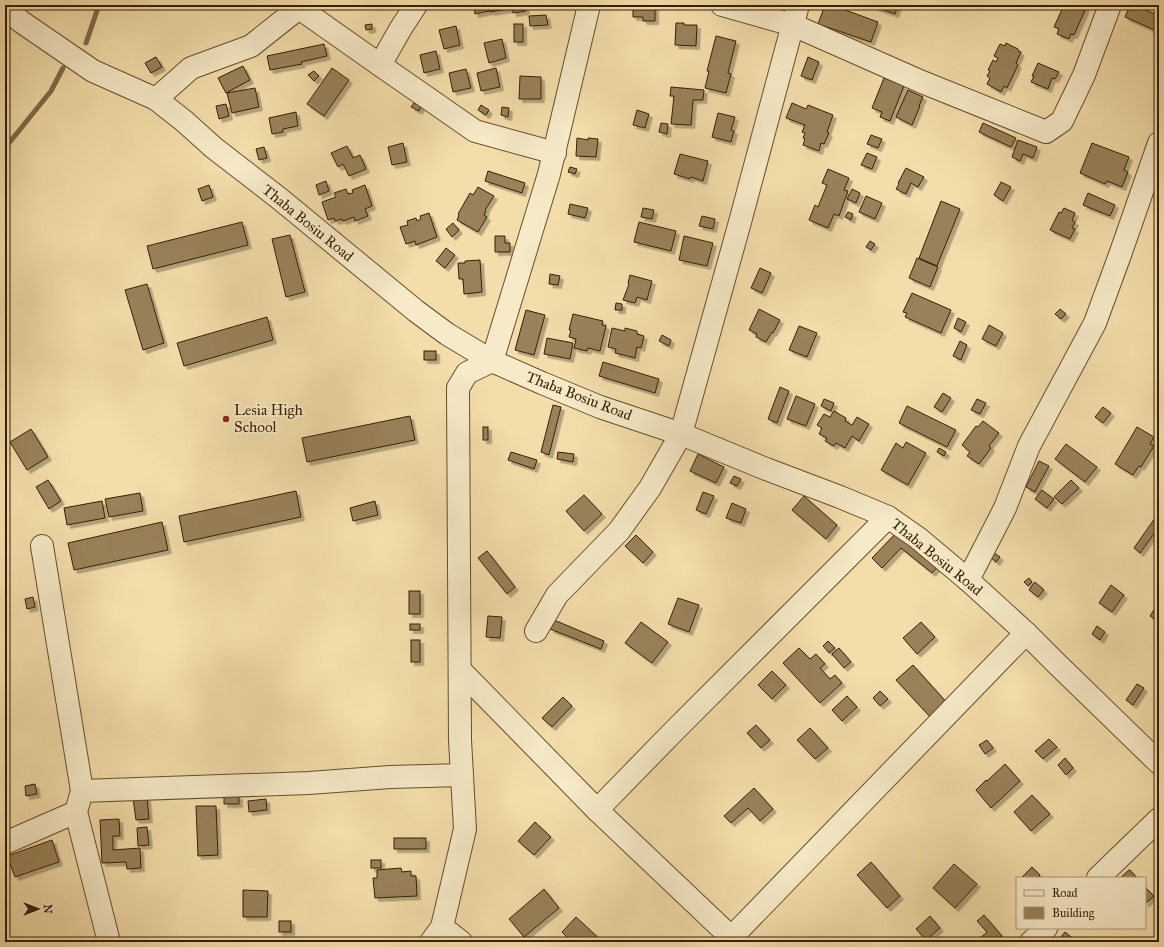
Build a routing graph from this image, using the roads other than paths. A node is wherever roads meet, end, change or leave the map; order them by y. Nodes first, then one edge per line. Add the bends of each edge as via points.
1 (416, 5) edge
2 (589, 5) edge
3 (722, 5) edge
4 (1110, 5) edge
5 (5, 6) edge
6 (795, 15) edge
7 (380, 65) junction
8 (156, 99) junction
9 (1159, 143) edge
10 (555, 153) junction
11 (492, 361) junction
12 (681, 434) junction
13 (888, 517) junction
14 (42, 546) dead end
15 (968, 580) junction
16 (536, 631) dead end
17 (1026, 633) junction
18 (460, 670) junction
19 (1159, 763) edge
20 (462, 775) junction
21 (82, 791) junction
22 (597, 810) junction
23 (76, 812) junction
24 (1159, 819) edge
25 (5, 843) edge
26 (1099, 877) edge
27 (1045, 929) edge
28 (436, 935) edge
29 (731, 941) edge
30 (109, 942) edge
31 (461, 942) edge
32 (1031, 942) edge

1 - 7 street
2 - 10 street
3 - 6 street
4 - 6 street via 1084,75 1062,121 1046,132 922,82
5 - 8 street, Thaba Bosiu Road via 20,21 93,71
6 - 12 street
7 - 8 street via 299,8 251,46 191,68
7 - 10 street via 475,131
8 - 11 street, Thaba Bosiu Road via 416,311 447,334
9 - 15 street via 1095,323 1029,446 1005,508
10 - 11 street
11 - 12 street, Thaba Bosiu Road via 600,407
11 - 18 street via 467,373 458,388
12 - 13 street, Thaba Bosiu Road
12 - 16 street via 650,488 624,525 557,595
13 - 15 street, Thaba Bosiu Road via 918,538
13 - 22 street
14 - 21 street
15 - 17 street, Thaba Bosiu Road
17 - 19 street, Thaba Bosiu Road
17 - 29 street
18 - 20 street
18 - 22 street
20 - 21 street
20 - 28 street via 465,829
21 - 23 street
22 - 29 street
23 - 25 street
23 - 30 street
24 - 26 street
27 - 32 street
28 - 31 street

